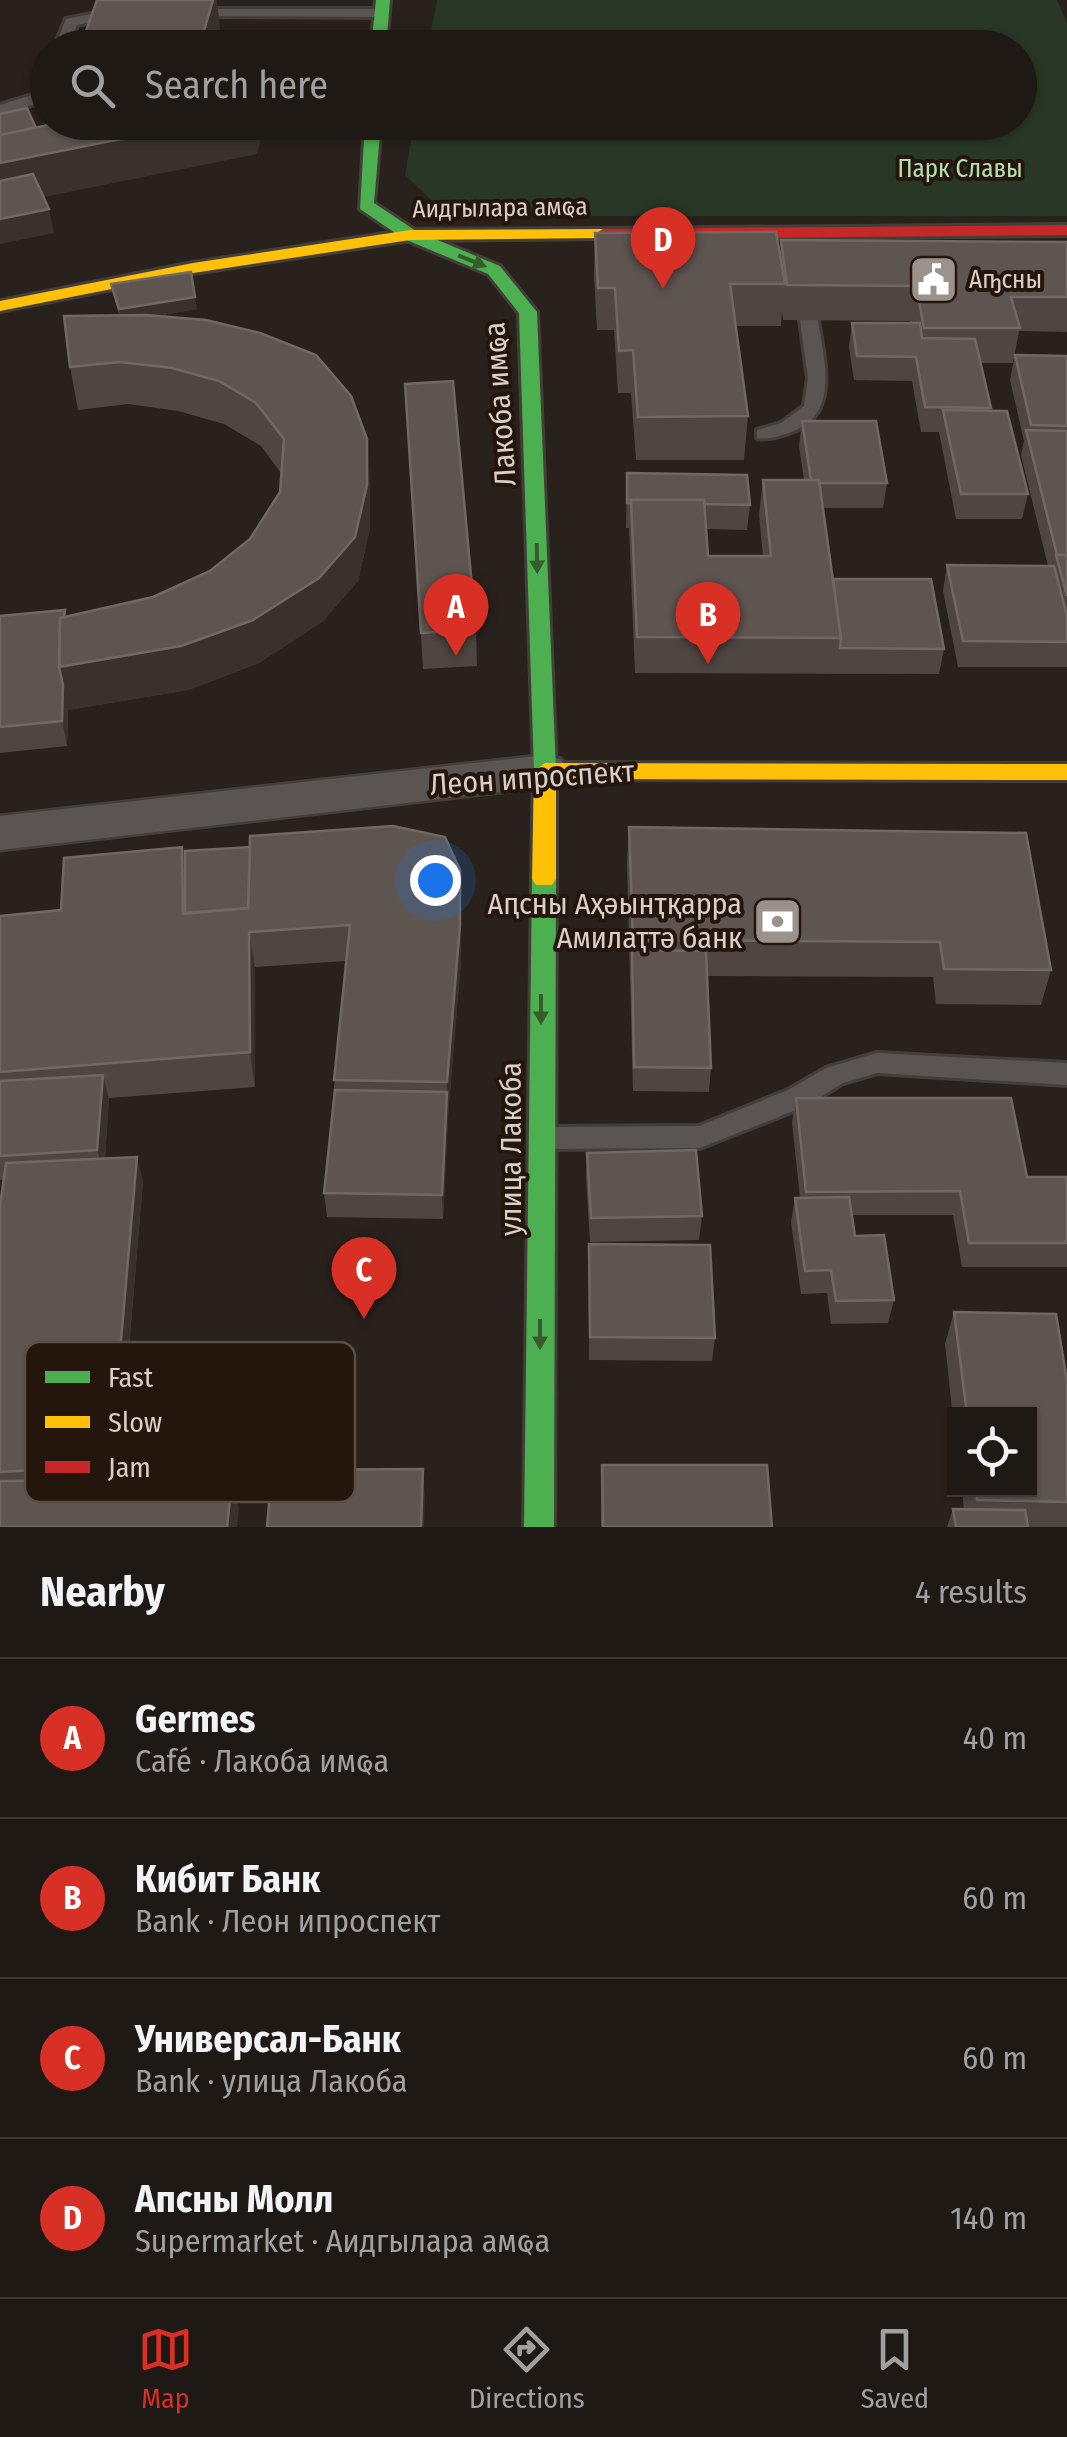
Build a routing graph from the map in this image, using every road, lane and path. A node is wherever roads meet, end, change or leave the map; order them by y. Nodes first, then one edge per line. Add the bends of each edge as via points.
1 (382, 7) edge
2 (136, 13) edge
3 (173, 13) edge
4 (68, 30) edge
5 (30, 103) edge
6 (0, 110) edge
7 (371, 140) edge
8 (1067, 230) edge
9 (410, 235) junction
10 (0, 306) edge
11 (809, 320) edge
12 (764, 434) dead end
13 (545, 772) junction
14 (1067, 772) edge
15 (0, 833) edge
16 (1067, 1074) edge
17 (541, 1138) junction
18 (539, 1527) edge

1 - 3 lane
2 - 4 lane via 71,22
5 - 6 lane
7 - 9 main road, Лакоба имҩа via 366,204
8 - 9 main road, Аидгылара амҩа via 794,239
9 - 10 main road, Аидгылара амҩа
9 -> 13 main road, Лакоба имҩа via 494,270 528,312
11 - 12 lane via 818,400 807,418
13 - 14 main road, Леон ипроспект
13 - 15 street, Леон ипроспект
13 -> 17 main road, улица Лакоба
16 - 17 lane via 877,1063 835,1075 700,1137
17 -> 18 main road, улица Лакоба

